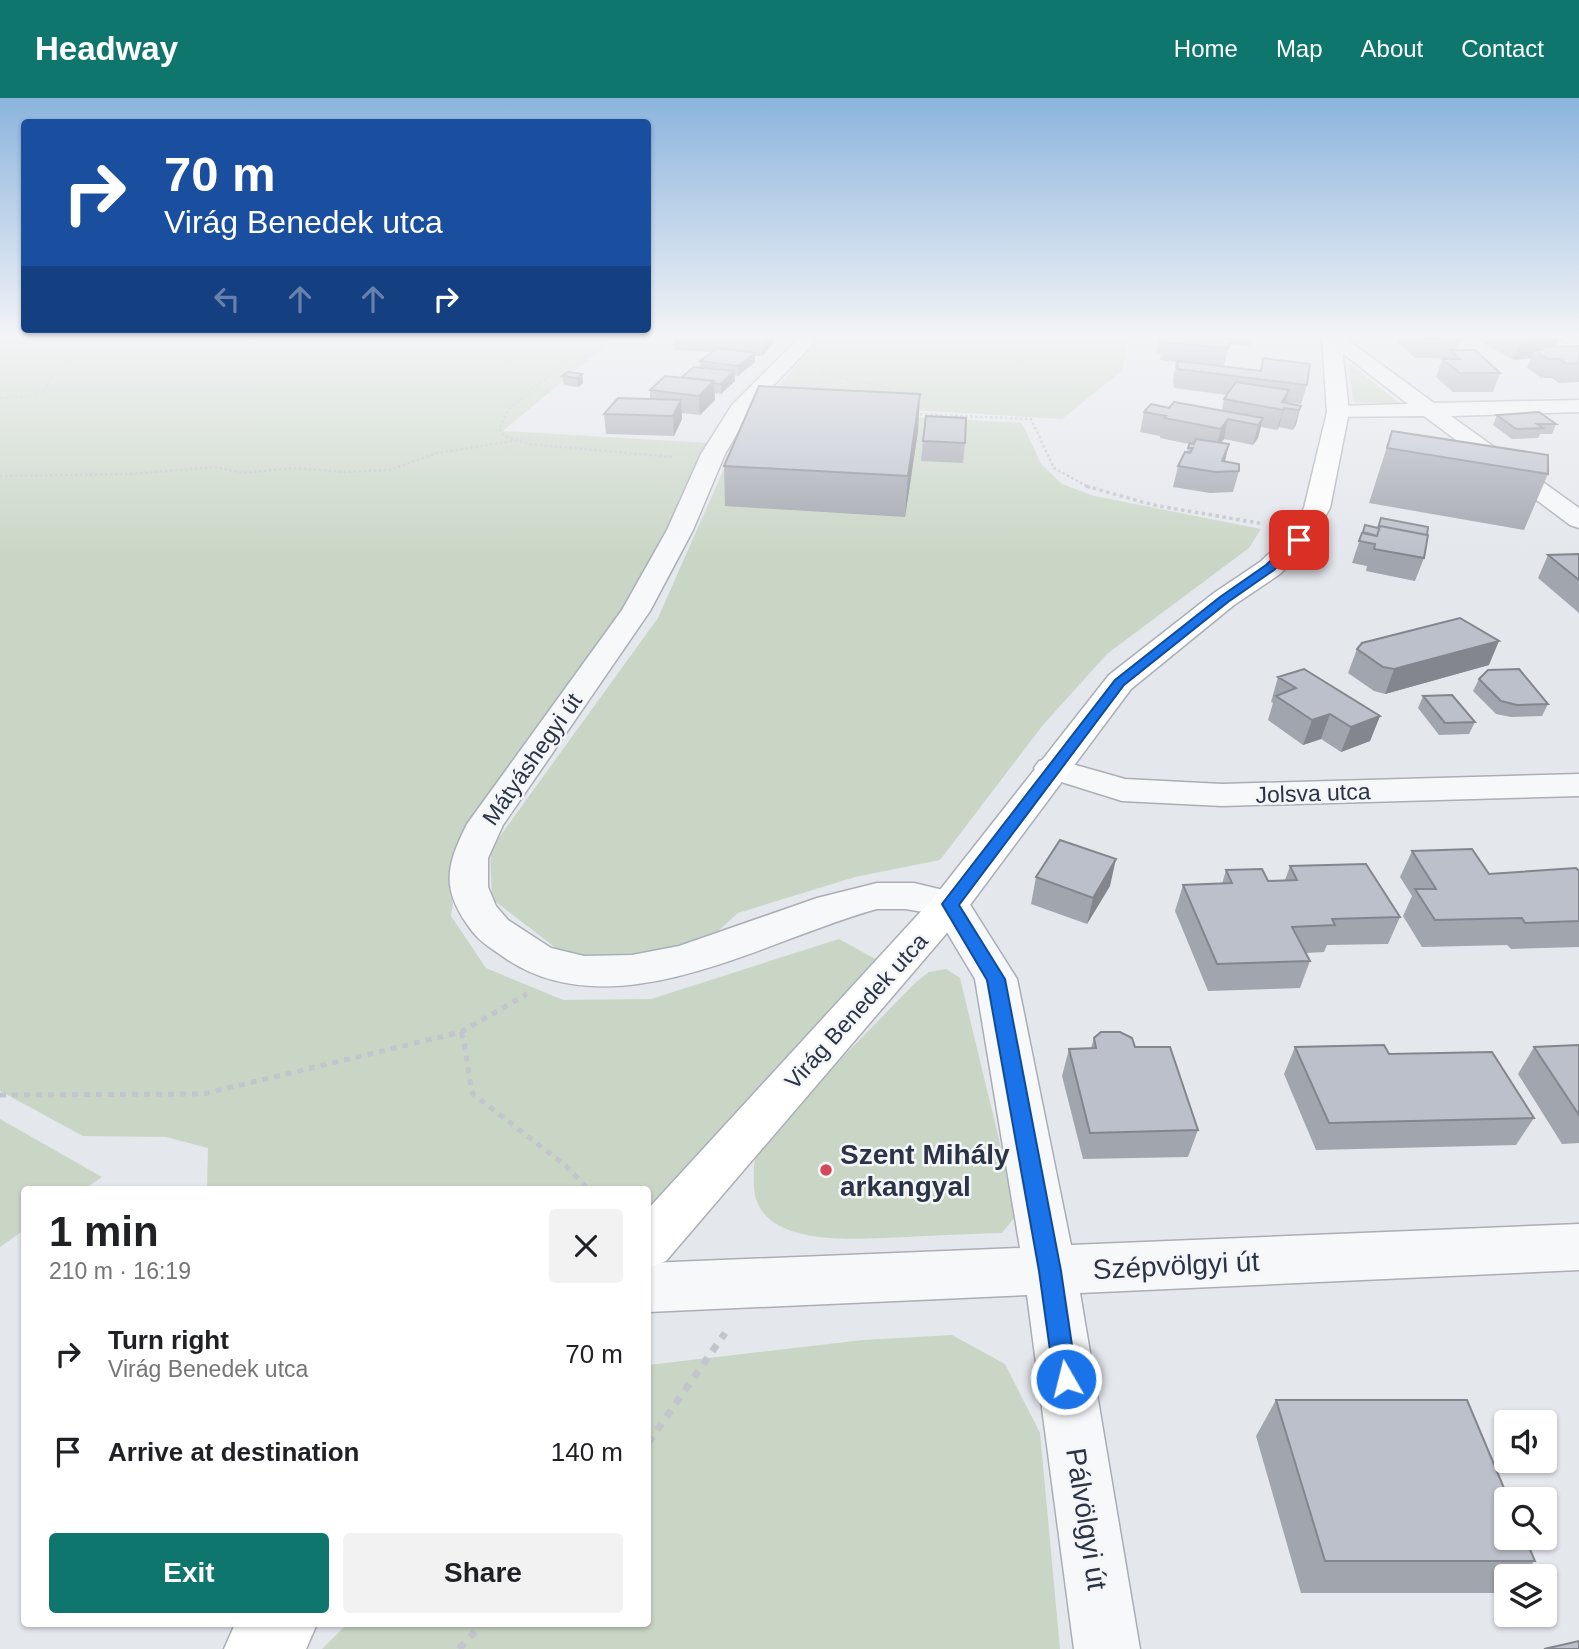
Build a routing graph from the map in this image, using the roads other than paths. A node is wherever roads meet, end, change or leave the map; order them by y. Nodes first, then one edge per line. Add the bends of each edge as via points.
1 (740, 410) edge
2 (1413, 410) edge
3 (1431, 410) edge
4 (1338, 412) joint
5 (1579, 520) edge
6 (1051, 768) junction
7 (1579, 785) edge
8 (950, 904) junction
9 (651, 1242) edge
10 (1579, 1247) edge
11 (1050, 1271) junction
12 (651, 1288) edge
13 (281, 1627) edge
14 (257, 1649) edge
15 (1107, 1649) edge

1 - 8 street, Mátyáshegyi út via 636,611 485,824 468,860 476,908 508,943 568,969 612,972 698,957 878,896 914,896
2 - 4 street
3 - 5 street
4 - 6 street, Virág Benedek utca via 1317,508 1304,532 1270,568 1119,682
6 - 7 street, Jolsva utca via 1122,790 1222,795
6 - 8 street, Virág Benedek utca
8 - 9 street, Virág Benedek utca
8 - 11 street, Pálvölgyi út via 996,979
10 - 11 street, Szépvölgyi út
11 - 12 street, Szépvölgyi út
11 - 15 street, Pálvölgyi út
13 - 14 street

